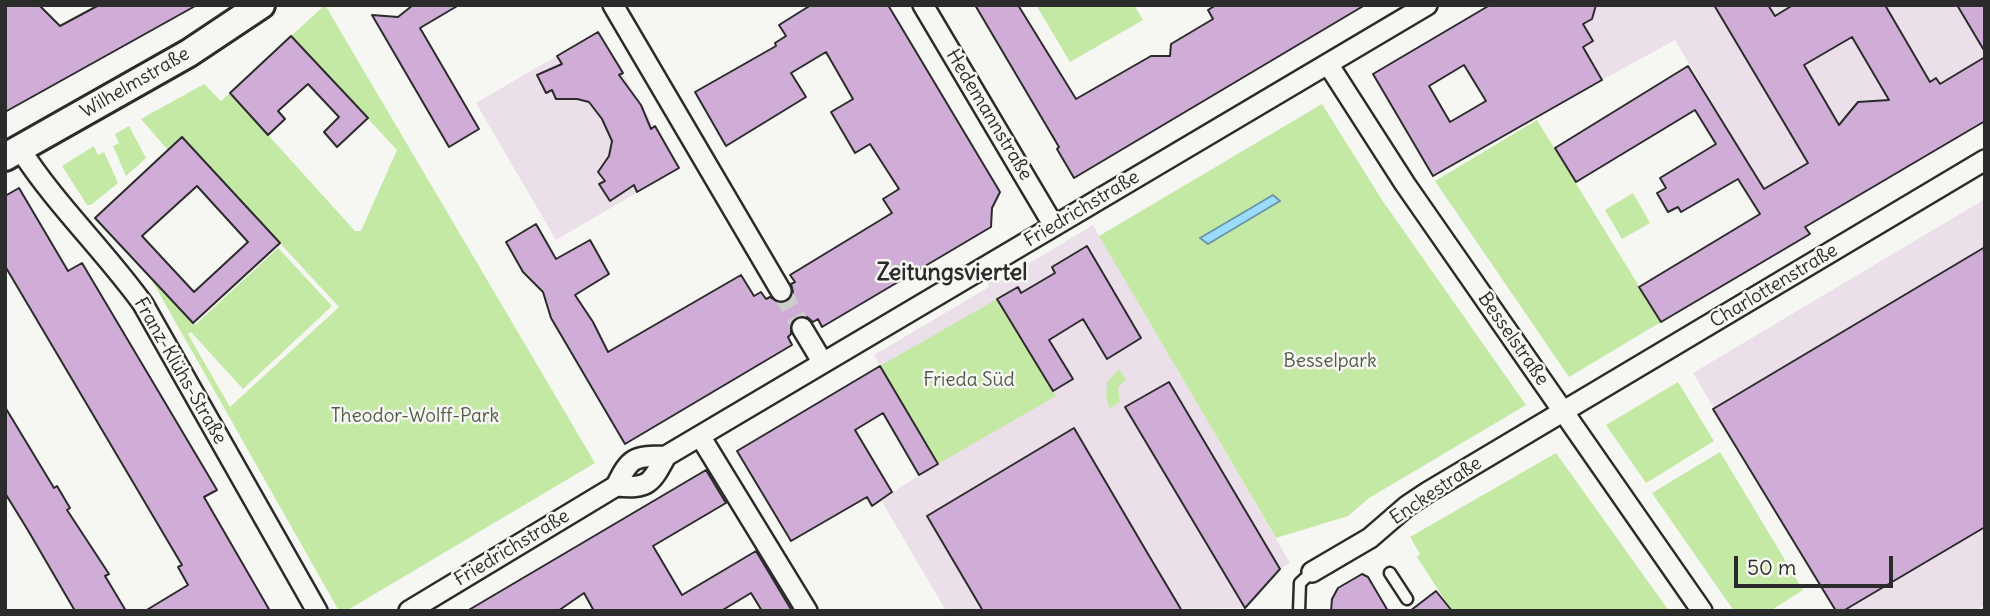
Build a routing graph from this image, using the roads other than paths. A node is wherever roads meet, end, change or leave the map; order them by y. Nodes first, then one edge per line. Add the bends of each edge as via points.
1 (261, 5) edge
2 (923, 5) edge
3 (1427, 5) edge
4 (615, 8) edge
5 (1328, 64) junction
6 (13, 153) edge
7 (1985, 160) edge
8 (1054, 226) junction
9 (781, 290) tunnel mouth
10 (802, 328) tunnel mouth
11 (823, 363) junction
12 (1564, 413) junction
13 (700, 436) junction
14 (666, 456) junction
15 (616, 486) junction
16 (1312, 572) joint
17 (1390, 573) dead end
18 (1407, 599) dead end
19 (317, 611) edge
20 (409, 611) edge
21 (807, 611) edge
22 (1299, 611) edge
23 (1702, 611) edge

1 - 6 main road, Wilhelmstraße via 188,53
2 - 8 street, Hedemannstraße
3 - 5 street, Friedrichstraße
4 - 9 street
5 - 8 street, Friedrichstraße
5 - 12 street, Besselstraße via 1397,173
6 - 19 street, Franz-Klühs-Straße via 143,304
7 - 12 street, Charlottenstraße
8 - 11 street, Friedrichstraße
10 - 11 street
11 - 13 street, Friedrichstraße
12 - 16 street, Enckestraße via 1407,506 1370,538
12 - 23 street, Besselstraße
13 - 14 street, Friedrichstraße
13 - 21 street
14 - 15 street, Friedrichstraße via 640,456 627,464
14 - 15 street, Friedrichstraße via 654,479 638,488
15 - 20 street, Friedrichstraße
16 - 22 lane via 1300,583
17 - 18 lane

